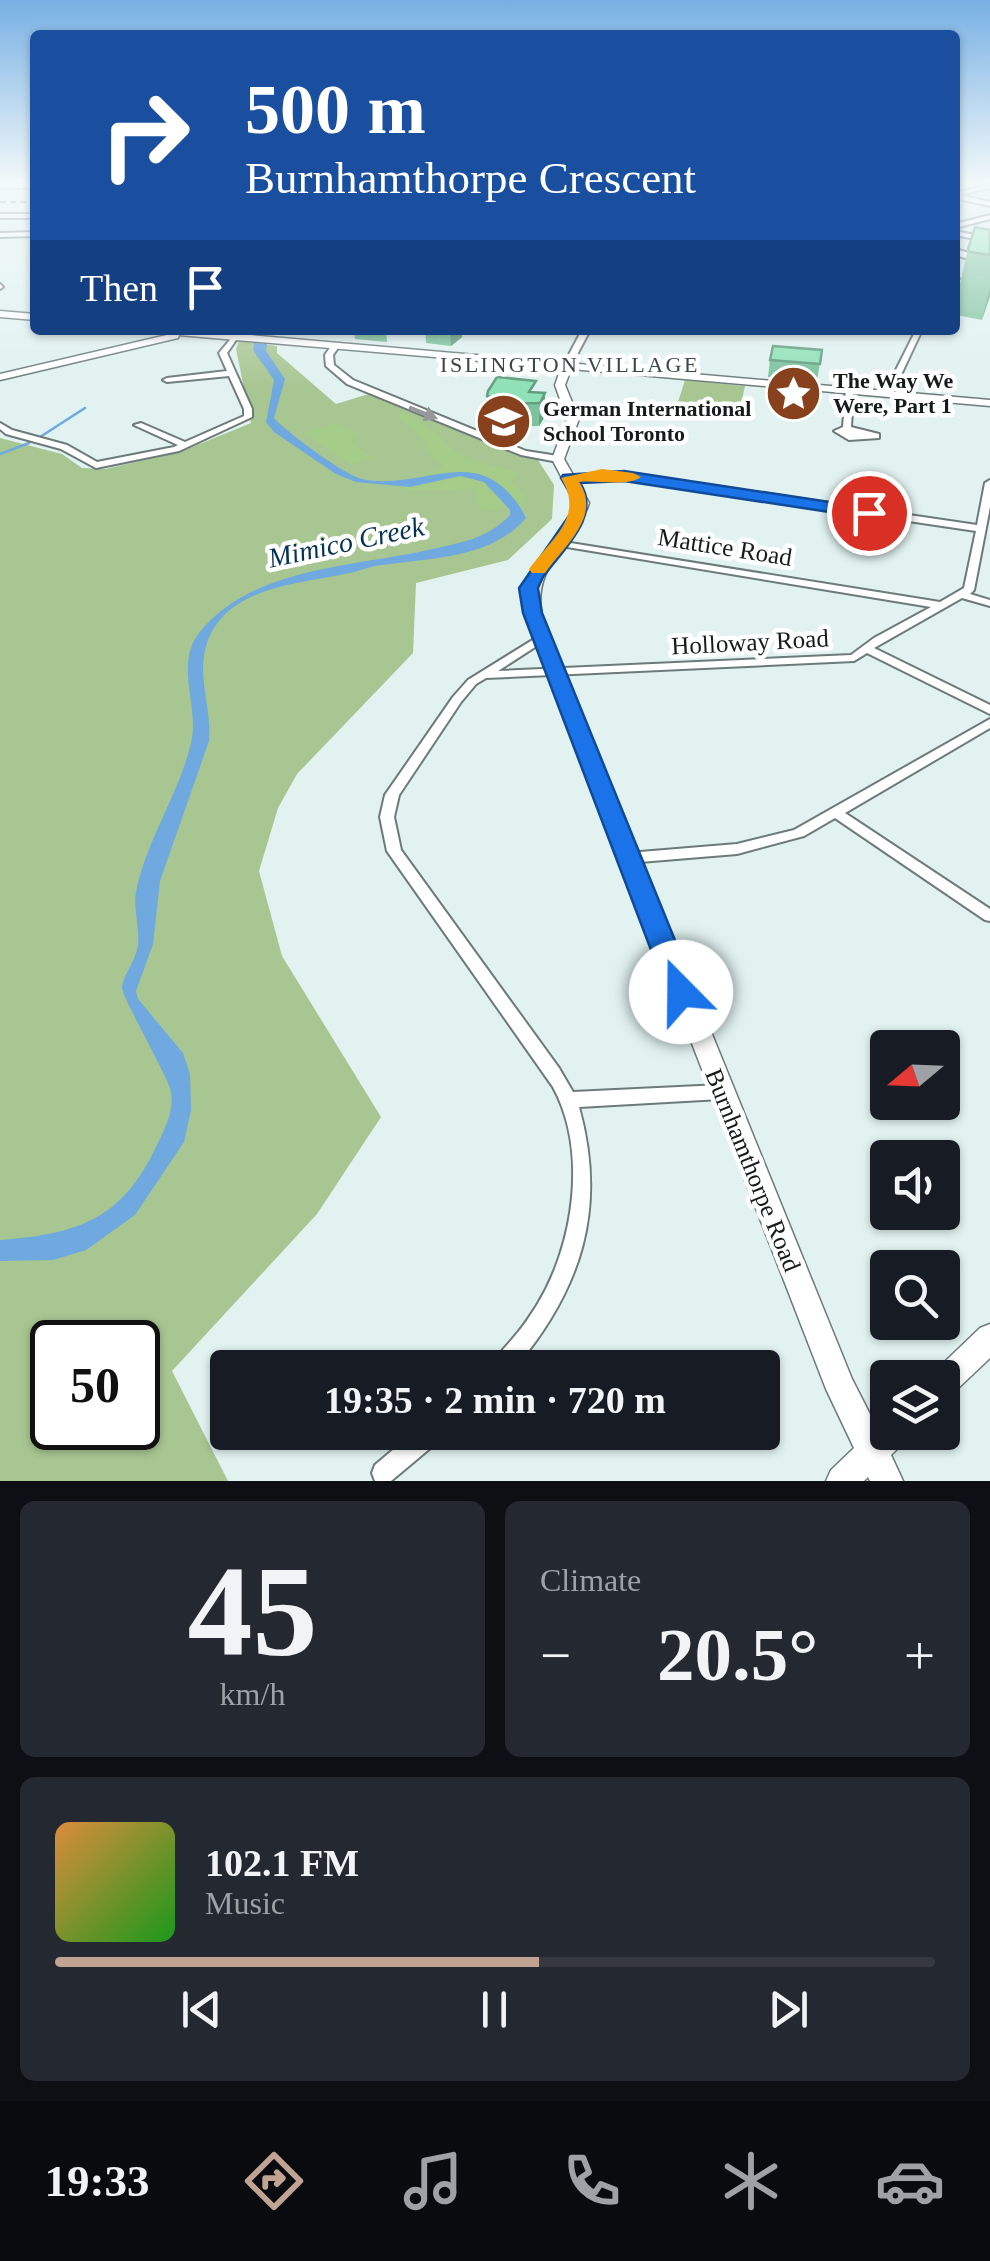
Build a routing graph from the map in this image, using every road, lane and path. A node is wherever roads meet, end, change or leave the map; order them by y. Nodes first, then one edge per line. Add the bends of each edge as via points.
1 (960, 253) edge
2 (990, 262) edge
3 (0, 314) edge
4 (30, 317) edge
5 (220, 335) edge
6 (261, 335) edge
7 (583, 335) edge
8 (918, 335) edge
9 (156, 336) edge
10 (234, 337) junction
11 (280, 340) junction
12 (336, 345) junction
13 (568, 364) junction
14 (233, 373) junction
15 (0, 377) edge
16 (167, 380) dead end
17 (849, 391) junction
18 (888, 394) junction
19 (990, 403) edge
20 (0, 424) edge
21 (138, 425) dead end
22 (847, 428) dead end
23 (186, 445) junction
24 (558, 459) junction
25 (569, 478) junction
26 (990, 483) edge
27 (980, 529) junction
28 (561, 543) junction
29 (961, 594) junction
30 (990, 603) edge
31 (940, 606) junction
32 (543, 638) junction
33 (869, 650) junction
34 (556, 672) junction
35 (484, 675) junction
36 (990, 710) edge
37 (990, 723) edge
38 (836, 813) junction
39 (628, 858) junction
40 (990, 916) edge
41 (721, 1092) junction
42 (568, 1100) junction
43 (990, 1338) edge
44 (517, 1350) edge
45 (960, 1367) edge
46 (870, 1428) edge
47 (411, 1450) edge
48 (874, 1450) edge
49 (883, 1450) edge
50 (384, 1473) dead end
51 (842, 1481) edge
52 (888, 1481) edge

1 - 2 main road
3 - 4 main road
5 - 10 main road
6 - 11 main road
7 - 13 street
8 - 18 street
9 - 15 main road
10 - 11 main road
10 - 14 street via 223,350
11 - 12 main road
12 - 13 main road
12 -> 24 street via 328,359 350,382 524,454
13 - 17 main road
13 - 24 main road via 560,384 573,419
14 - 16 street
14 - 23 street via 248,417
17 - 18 main road
17 - 22 street
18 - 19 main road
20 - 23 street via 101,466
21 - 23 street
24 - 25 main road, Burnhamthorpe Road
25 - 27 street via 624,476
25 - 28 main road, Burnhamthorpe Road via 582,503
26 - 27 street
27 - 29 street via 969,590
28 - 31 street, Mattice Road
28 - 32 main road, Burnhamthorpe Road via 529,588
29 - 30 street
29 - 31 street
31 - 33 street
32 - 34 main road, Burnhamthorpe Road
32 - 35 street
33 - 34 street, Holloway Road via 832,660
33 - 36 street
34 - 35 street, Holloway Road
34 - 39 main road, Burnhamthorpe Road
35 - 42 street via 465,690 392,796 388,831 394,851
37 - 38 street
38 - 39 street via 759,845
38 - 40 street
39 - 41 main road, Burnhamthorpe Road
41 - 42 street
41 - 46 main road, Burnhamthorpe Road via 847,1402
42 - 44 street via 585,1192 575,1242 555,1298
43 - 45 main road
47 - 50 street
48 - 51 main road
49 - 52 main road, Burnhamthorpe Road

